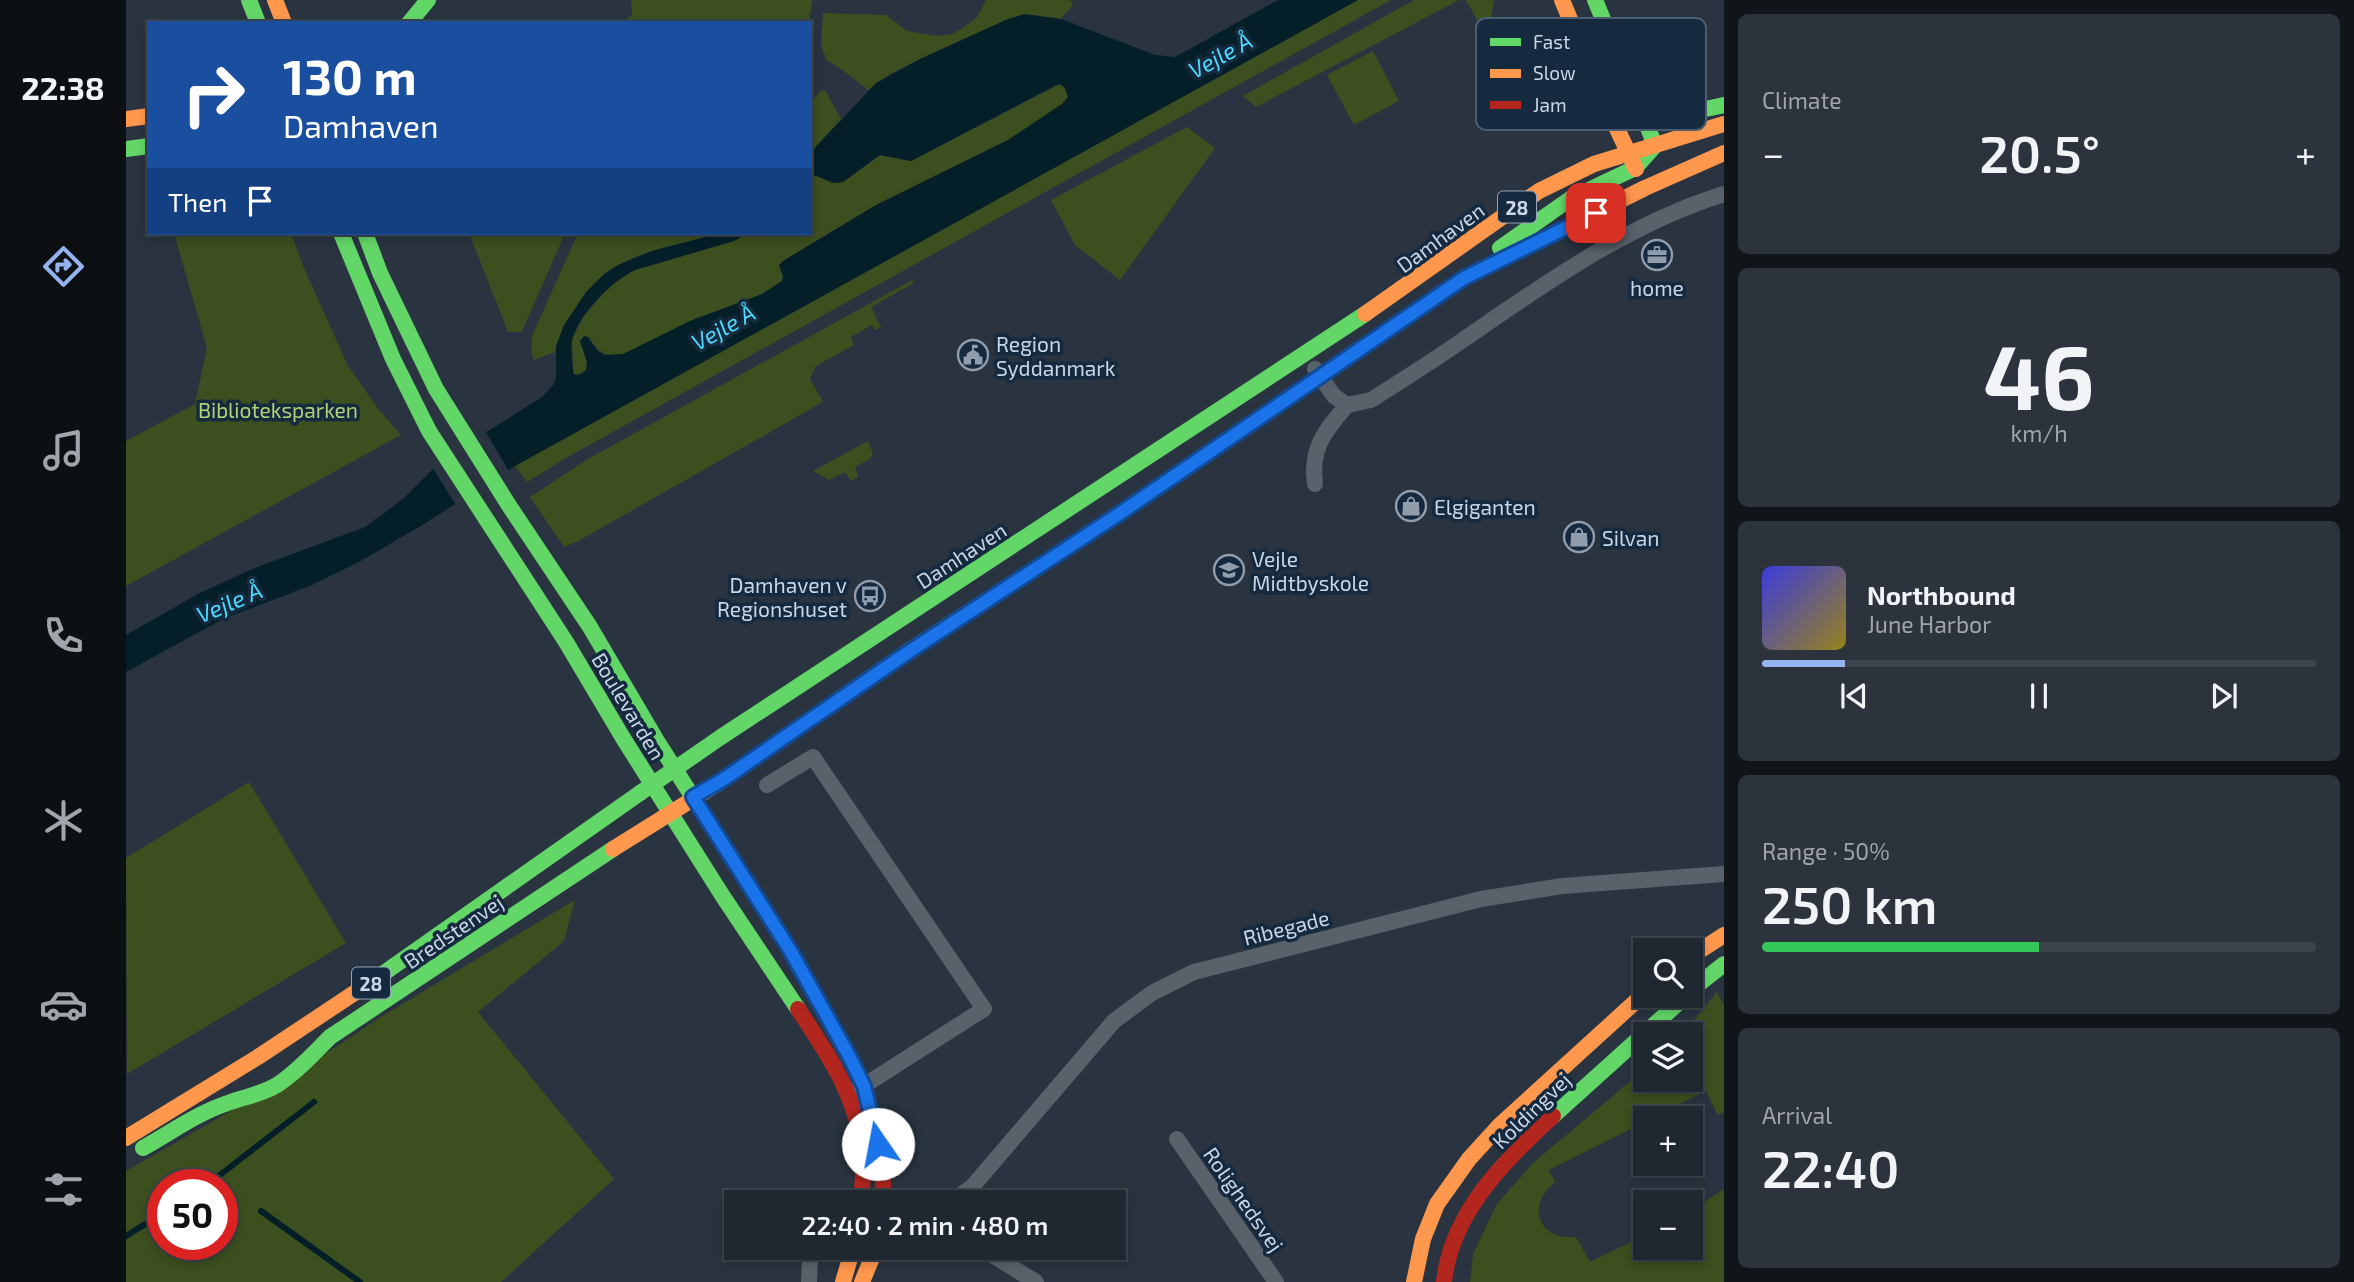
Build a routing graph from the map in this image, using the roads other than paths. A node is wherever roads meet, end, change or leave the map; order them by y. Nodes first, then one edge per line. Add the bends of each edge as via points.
1 (249, 0) edge
2 (275, 0) edge
3 (428, 0) edge
4 (1562, 0) edge
5 (1595, 0) edge
6 (1570, 18) edge
7 (1603, 18) edge
8 (257, 21) edge
9 (283, 21) edge
10 (411, 21) edge
11 (1724, 105) edge
12 (1706, 110) edge
13 (147, 116) edge
14 (126, 119) edge
15 (1724, 124) edge
16 (1618, 130) edge
17 (1650, 130) edge
18 (1705, 130) edge
19 (1706, 130) edge
20 (1656, 145) junction
21 (147, 146) edge
22 (126, 149) edge
23 (1724, 153) edge
24 (1631, 161) junction
25 (1645, 188) junction
26 (1724, 194) edge
27 (342, 235) edge
28 (366, 235) edge
29 (1464, 278) junction
30 (1305, 355) junction
31 (1321, 376) junction
32 (1347, 405) junction
33 (1315, 484) dead end
34 (675, 769) junction
35 (768, 785) dead end
36 (646, 789) junction
37 (693, 797) junction
38 (664, 815) junction
39 (1723, 874) edge
40 (1724, 936) edge
41 (1703, 949) edge
42 (1724, 964) edge
43 (1703, 981) edge
44 (1633, 1004) edge
45 (1673, 1008) edge
46 (864, 1086) junction
47 (849, 1094) junction
48 (126, 1138) edge
49 (1177, 1139) dead end
50 (126, 1158) edge
51 (862, 1190) edge
52 (883, 1190) edge
53 (968, 1190) edge
54 (810, 1260) edge
55 (849, 1260) edge
56 (871, 1260) edge
57 (1000, 1260) edge
58 (809, 1282) edge
59 (843, 1282) edge
60 (862, 1282) edge
61 (1036, 1282) edge
62 (1276, 1282) edge
63 (1414, 1282) edge
64 (1444, 1282) edge

1 - 8 main road
2 - 9 main road
3 - 10 main road
4 - 6 main road
5 - 7 main road
11 - 12 main road
13 - 14 main road
15 - 19 main road, Damhaven / 28
16 - 24 main road
17 - 20 main road
18 - 20 main road, Damhaven / 28
20 - 24 main road, Damhaven / 28
21 - 22 main road
23 - 25 main road, 28
24 - 25 main road
24 - 29 main road via 1511,238
24 - 30 main road, Damhaven / 28 via 1594,164 1539,191
25 - 29 main road, 28
26 - 32 street via 1627,234 1371,400
27 - 36 main road, Boulevarden via 418,411 566,642
28 - 34 main road, Boulevarden via 436,389 590,627
29 - 31 main road, 28
30 - 31 street
30 - 34 main road, Damhaven / 28
31 - 32 street via 1334,396
31 - 37 main road, 28
32 - 33 street via 1322,435 1313,468
34 - 36 main road, Damhaven / 28
34 - 37 main road, Boulevarden
35 - 46 street via 813,757 984,1009
36 - 38 main road, Boulevarden
36 - 48 main road, Bredstenvej / 28 via 267,1053
37 - 38 main road, 28
37 - 46 main road, Boulevarden via 790,950
38 - 47 main road, Boulevarden via 825,1049
38 - 50 main road, Bredstenvej / 28 via 330,1037 278,1084 199,1116
39 - 53 street, Ribegade via 1562,886 1481,899 1194,972 1152,993 1114,1021
40 - 41 main road
42 - 43 main road
44 - 63 main road, Koldingvej via 1469,1159 1437,1204 1423,1239
45 - 64 main road, Koldingvej via 1521,1145 1486,1184 1460,1227
46 - 47 street
46 - 52 main road, Boulevarden
47 - 51 main road, Boulevarden via 863,1157
49 - 62 street, Rolighedsvej
54 - 58 street
55 - 59 main road
56 - 60 main road
57 - 61 street

